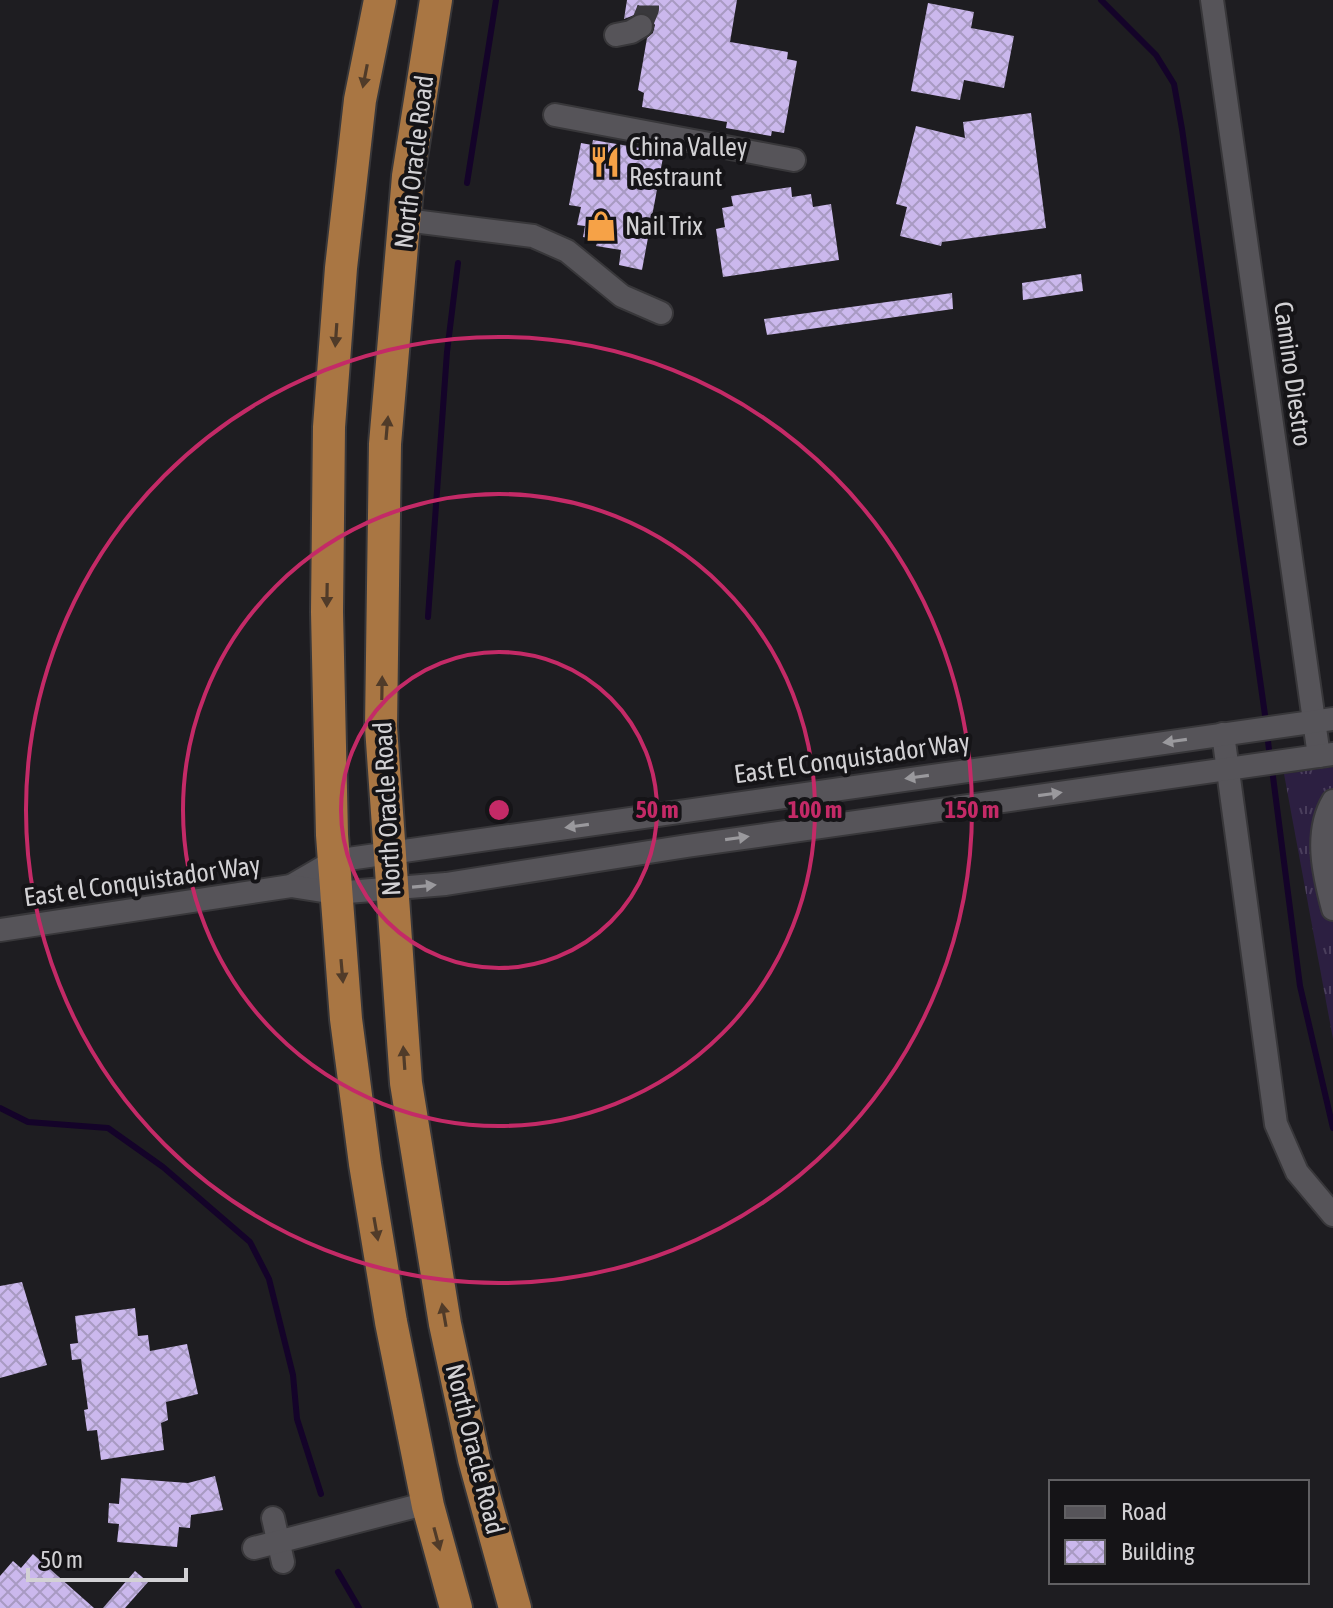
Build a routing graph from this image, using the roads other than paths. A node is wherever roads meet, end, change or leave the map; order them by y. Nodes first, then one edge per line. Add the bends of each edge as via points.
1 (380, 0) edge
2 (436, 0) edge
3 (1212, 0) edge
4 (641, 26) dead end
5 (616, 35) dead end
6 (555, 115) dead end
7 (794, 160) dead end
8 (405, 220) junction
9 (661, 313) dead end
10 (1324, 720) edge
11 (1223, 734) junction
12 (1326, 755) edge
13 (1227, 769) junction
14 (1333, 801) edge
15 (680, 811) junction
16 (687, 846) junction
17 (390, 853) junction
18 (334, 861) junction
19 (291, 886) junction
20 (392, 888) junction
21 (335, 893) junction
22 (1333, 909) edge
23 (0, 930) edge
24 (1333, 1215) edge
25 (428, 1503) junction
26 (273, 1518) dead end
27 (254, 1548) dead end
28 (281, 1552) junction
29 (456, 1608) edge
30 (515, 1608) edge

1 -> 18 highway, North Oracle Road via 360,100 329,427 327,612
2 - 8 highway, North Oracle Road
3 - 10 street, Camino Diestro
4 - 5 street
6 - 7 street
8 - 9 street via 533,236 567,251 622,296
17 -> 8 highway, North Oracle Road via 381,727 385,444
10 - 11 street, East El Conquistador Way
10 - 12 street, Camino Diestro
11 - 13 street
11 -> 15 street, East El Conquistador Way
12 - 13 street, East El Conquistador Way
16 -> 13 street, East El Conquistador Way
13 - 24 street via 1276,1124 1297,1172
14 - 22 street via 1322,845
15 - 16 street
15 -> 17 street, East El Conquistador Way
20 -> 16 street, East El Conquistador Way
17 - 18 street, East El Conquistador Way
17 - 20 highway, North Oracle Road
18 - 19 street, East El Conquistador Way
18 - 21 highway, North Oracle Road
19 - 21 street, East El Conquistador Way
19 - 23 street, East el Conquistador Way
20 - 21 street, East El Conquistador Way
30 -> 20 highway, North Oracle Road via 474,1459 445,1324 406,1083
21 -> 25 highway, North Oracle Road via 365,1164
25 - 28 street
25 -> 29 highway, North Oracle Road
26 - 28 street
27 - 28 street

